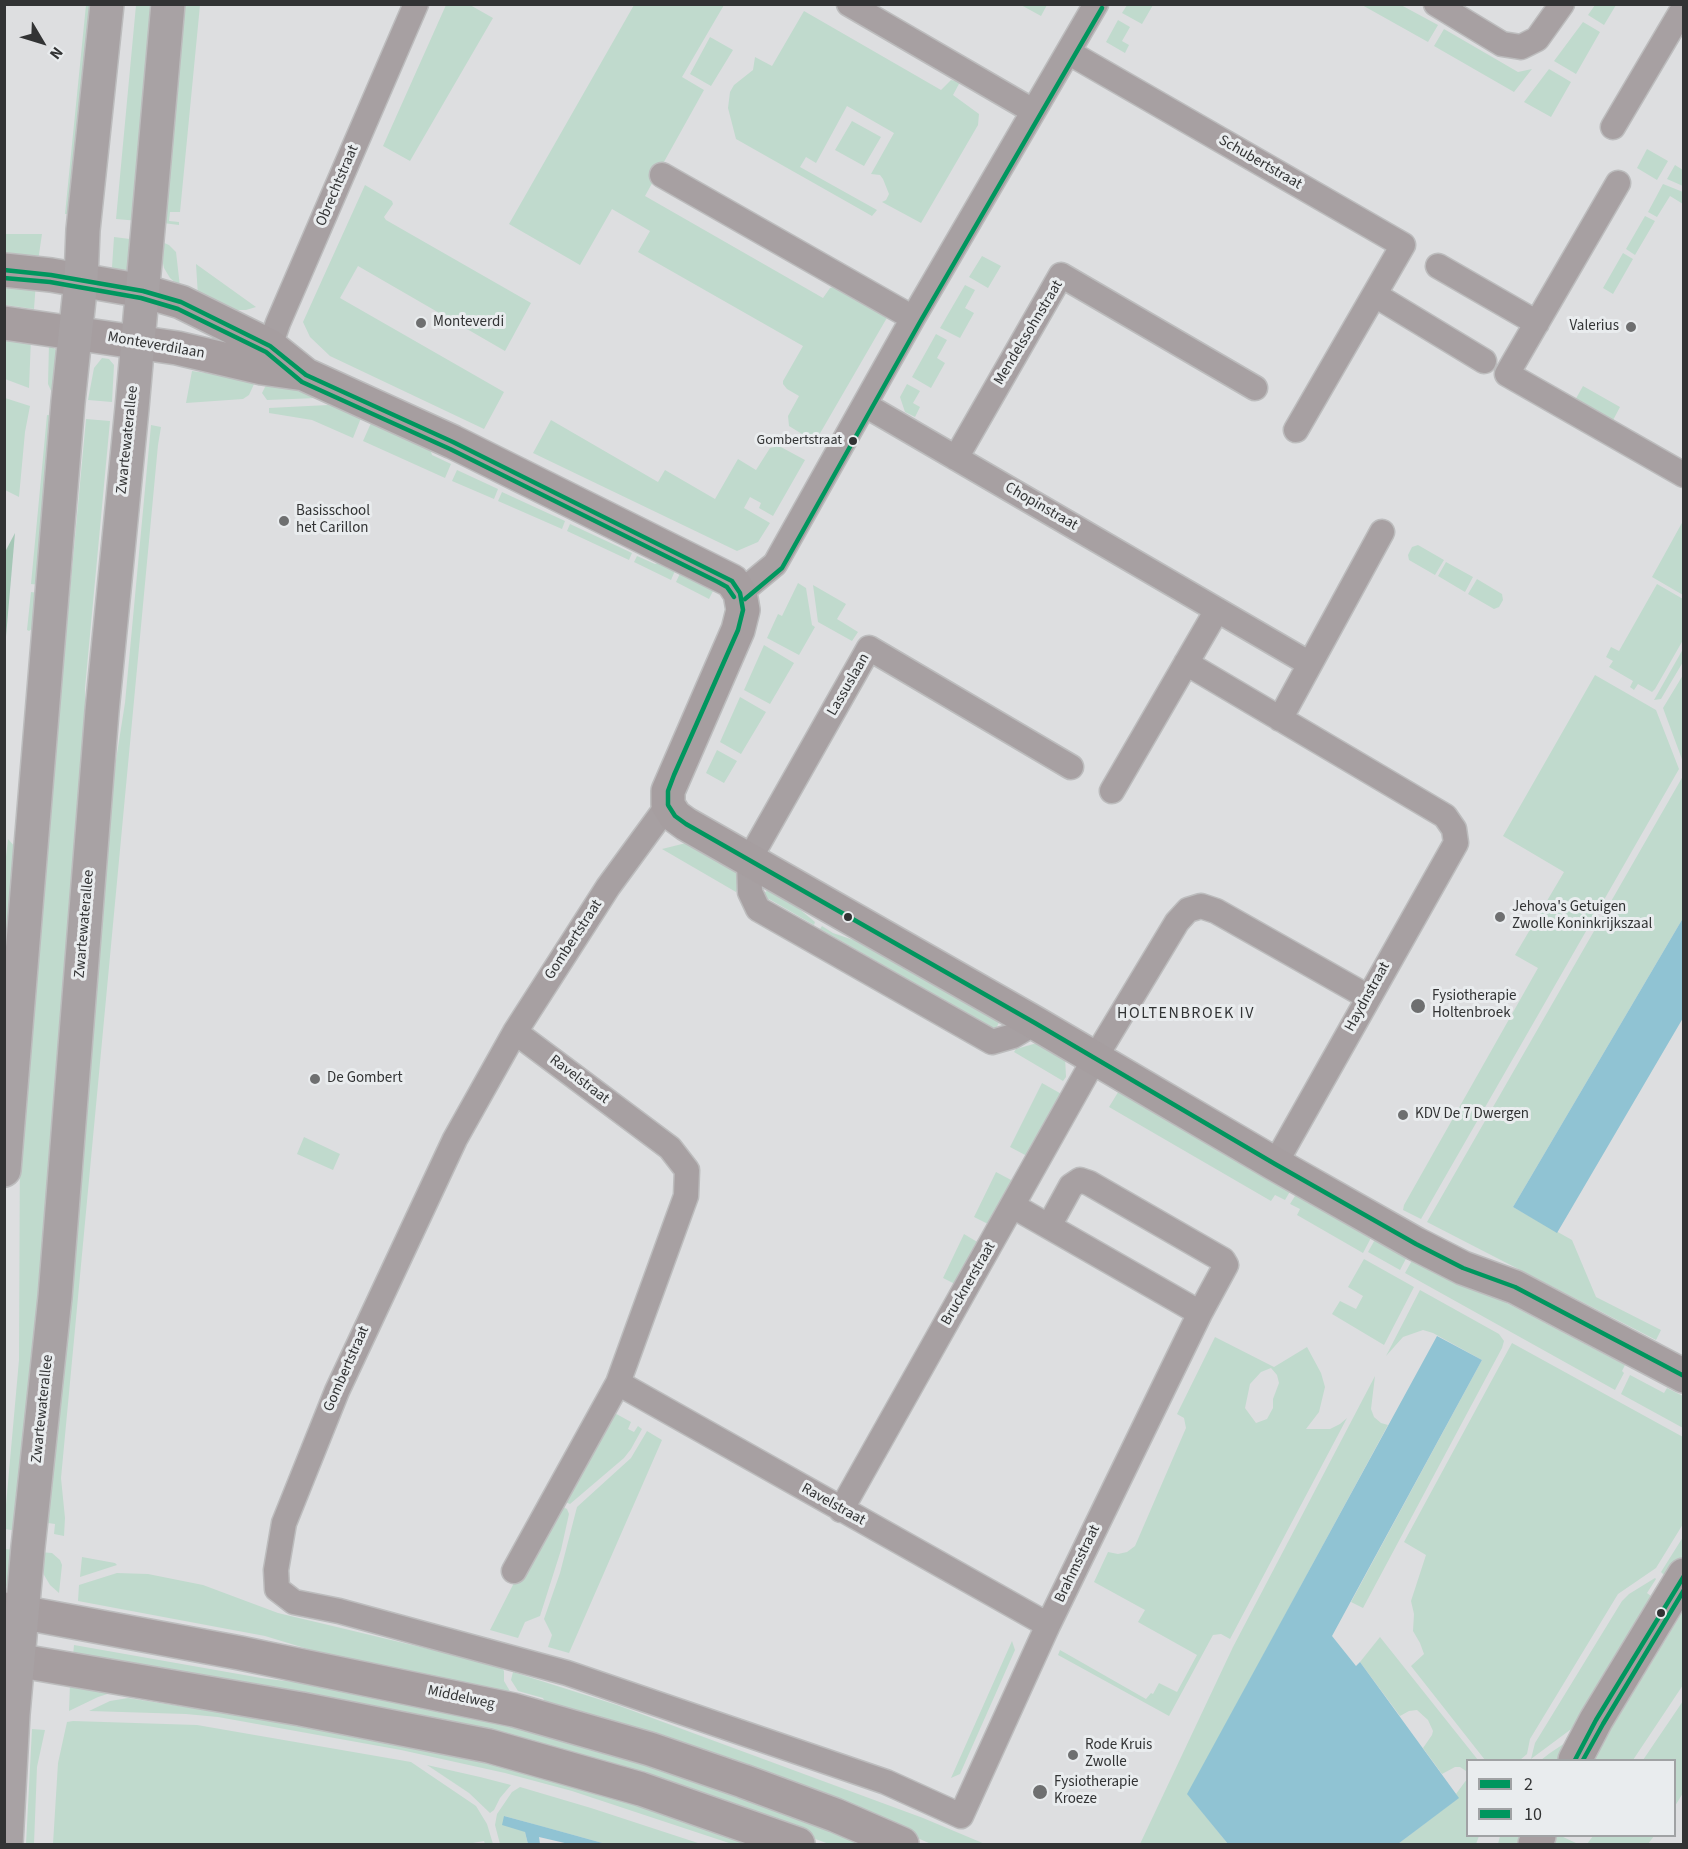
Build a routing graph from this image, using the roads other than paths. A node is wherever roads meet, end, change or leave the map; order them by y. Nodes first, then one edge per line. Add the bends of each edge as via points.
1 (107, 4) edge
2 (168, 4) edge
3 (416, 4) edge
4 (849, 4) edge
5 (1096, 4) edge
6 (1436, 4) edge
7 (1562, 4) edge
8 (1683, 7) edge
9 (1068, 52) junction
10 (1033, 111) junction
11 (1613, 127) dead end
12 (662, 175) dead end
13 (1618, 183) dead end
14 (1438, 266) dead end
15 (4, 270) edge
16 (81, 280) junction
17 (143, 291) junction
18 (1375, 295) junction
19 (913, 318) junction
20 (4, 323) edge
21 (1537, 323) junction
22 (74, 333) junction
23 (137, 343) junction
24 (266, 357) junction
25 (1484, 361) dead end
26 (1255, 388) dead end
27 (865, 405) junction
28 (1296, 430) dead end
29 (956, 458) junction
30 (1683, 475) edge
31 (1382, 532) dead end
32 (740, 593) junction
33 (1217, 610) junction
34 (1186, 663) junction
35 (1310, 664) junction
36 (1280, 719) junction
37 (1071, 767) dead end
38 (1112, 791) dead end
39 (668, 805) junction
40 (749, 860) junction
41 (1368, 997) junction
42 (515, 1032) junction
43 (1095, 1058) junction
44 (1275, 1164) junction
45 (4, 1170) edge
46 (1013, 1206) junction
47 (1049, 1226) junction
48 (1200, 1313) junction
49 (1683, 1376) edge
50 (618, 1383) junction
51 (841, 1509) junction
52 (514, 1571) dead end
53 (1683, 1575) edge
54 (13, 1611) edge
55 (1048, 1625) junction
56 (11, 1659) edge
57 (1576, 1759) edge
58 (961, 1816) joint
59 (6, 1845) edge
60 (798, 1845) edge
61 (902, 1845) edge

1 - 16 main road
2 - 17 main road, Zwartewaterallee
3 - 24 street, Obrechtstraat
4 - 10 street
5 - 9 street
6 - 7 street via 1502,44 1521,47 1538,39
8 - 11 street
9 - 10 street
9 - 18 street, Schubertstraat via 1403,245
10 - 19 street
12 - 19 street
13 - 21 street
14 - 21 street
15 - 16 street, Monteverdilaan
16 - 17 street, Monteverdilaan
16 - 22 main road
17 - 23 main road, Zwartewaterallee
17 - 24 street, Monteverdilaan via 181,302
18 - 25 street
18 - 28 street, Schubertstraat
19 - 27 street
20 - 22 street, Monteverdilaan
21 - 30 street via 1507,374
22 - 23 street, Monteverdilaan
22 - 45 main road
23 - 24 street, Monteverdilaan
23 - 54 main road, Zwartewaterallee via 102,711 55,1297
24 - 32 street, Monteverdilaan via 453,442 722,574
26 - 29 street, Mendelssohnstraat via 1061,275
27 - 29 street, Chopinstraat
27 - 32 street via 775,564
29 - 33 street, Chopinstraat
31 - 35 street
32 - 39 street, Gombertstraat via 743,610 738,630 674,775
33 - 34 street
33 - 35 street, Chopinstraat
34 - 36 street
34 - 38 street
35 - 36 street
36 - 41 street, Haydnstraat via 1445,816 1454,829 1456,843
37 - 40 street, Lassuslaan via 869,648
39 - 40 street via 686,824
39 - 42 street, Gombertstraat via 608,887
40 - 43 street
41 - 43 street, Brucknerstraat via 1201,906 1188,910 1177,921
41 - 44 street, Haydnstraat
42 - 50 street, Ravelstraat via 670,1148 687,1170 686,1196
42 - 58 street, Gombertstraat via 455,1139 337,1391 284,1523 277,1589 294,1602 567,1673 886,1782
43 - 44 street
43 - 46 street, Brucknerstraat
44 - 49 street via 1416,1244 1463,1268 1515,1287
46 - 47 street
46 - 51 street, Brucknerstraat
47 - 48 street
47 - 48 street, Brahmsstraat via 1071,1186 1080,1180 1089,1182 1223,1260 1224,1272
48 - 55 street, Brahmsstraat
50 - 51 street, Ravelstraat
50 - 52 street, Ravelstraat
51 - 55 street, Ravelstraat
53 - 57 street
54 - 56 main road, Zwartewaterallee
54 - 61 street, Middelweg via 514,1710 743,1781
55 - 58 street, Brahmsstraat
56 - 59 main road, Zwartewaterallee
56 - 60 street via 489,1746 641,1789

